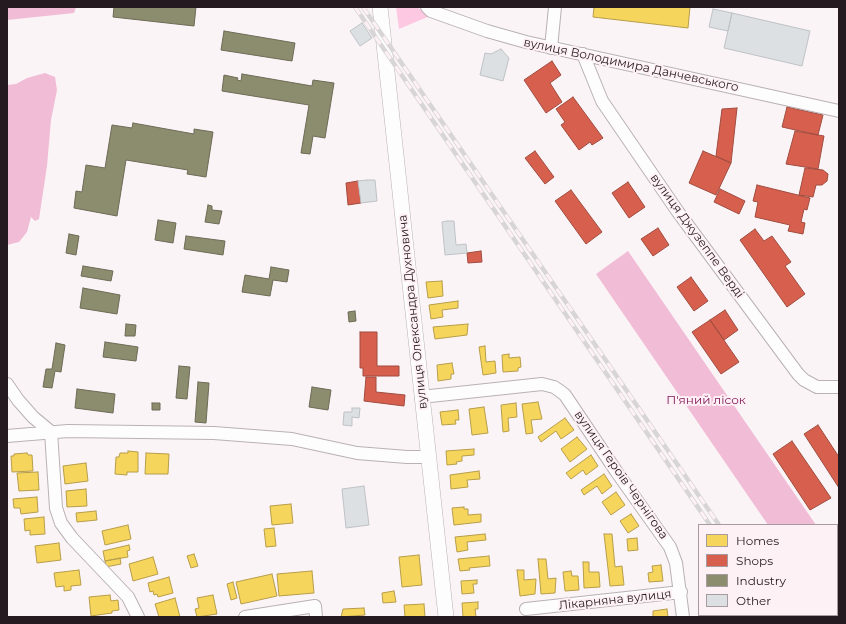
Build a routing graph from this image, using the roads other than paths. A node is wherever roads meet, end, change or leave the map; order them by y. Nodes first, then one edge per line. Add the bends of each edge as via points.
1 (380, 7) edge
2 (427, 7) edge
3 (555, 7) edge
4 (551, 48) junction
5 (584, 54) junction
6 (839, 111) edge
7 (7, 384) edge
8 (839, 387) edge
9 (422, 397) junction
10 (51, 432) junction
11 (7, 436) edge
12 (429, 456) junction
13 (680, 592) junction
14 (526, 609) dead end
15 (138, 617) edge
16 (245, 617) edge
17 (316, 617) edge
18 (446, 617) edge
19 (683, 617) edge

1 - 9 main road, вулиця Олександра Духновича
2 - 4 street, вулиця Володимира Данчевського via 431,11 487,31
3 - 4 street
4 - 5 street, вулиця Володимира Данчевського
5 - 6 street, вулиця Володимира Данчевського
5 - 8 street, вулиця Джузеппе Верді via 602,101 678,212 798,374 818,387
7 - 10 street via 32,417
9 - 12 main road, вулиця Олександра Духновича
9 - 13 street, вулиця Героїв Чернігова via 542,384 554,387 565,395 664,536 676,563
10 - 11 street
10 - 12 street via 139,431 253,435 292,439 357,453
10 - 15 street via 56,508 62,523 72,538 128,597
12 - 18 main road, вулиця Олександра Духновича
13 - 14 street, Лікарняна вулиця
13 - 19 street, вулиця Героїв Чернігова
16 - 17 street via 315,606

